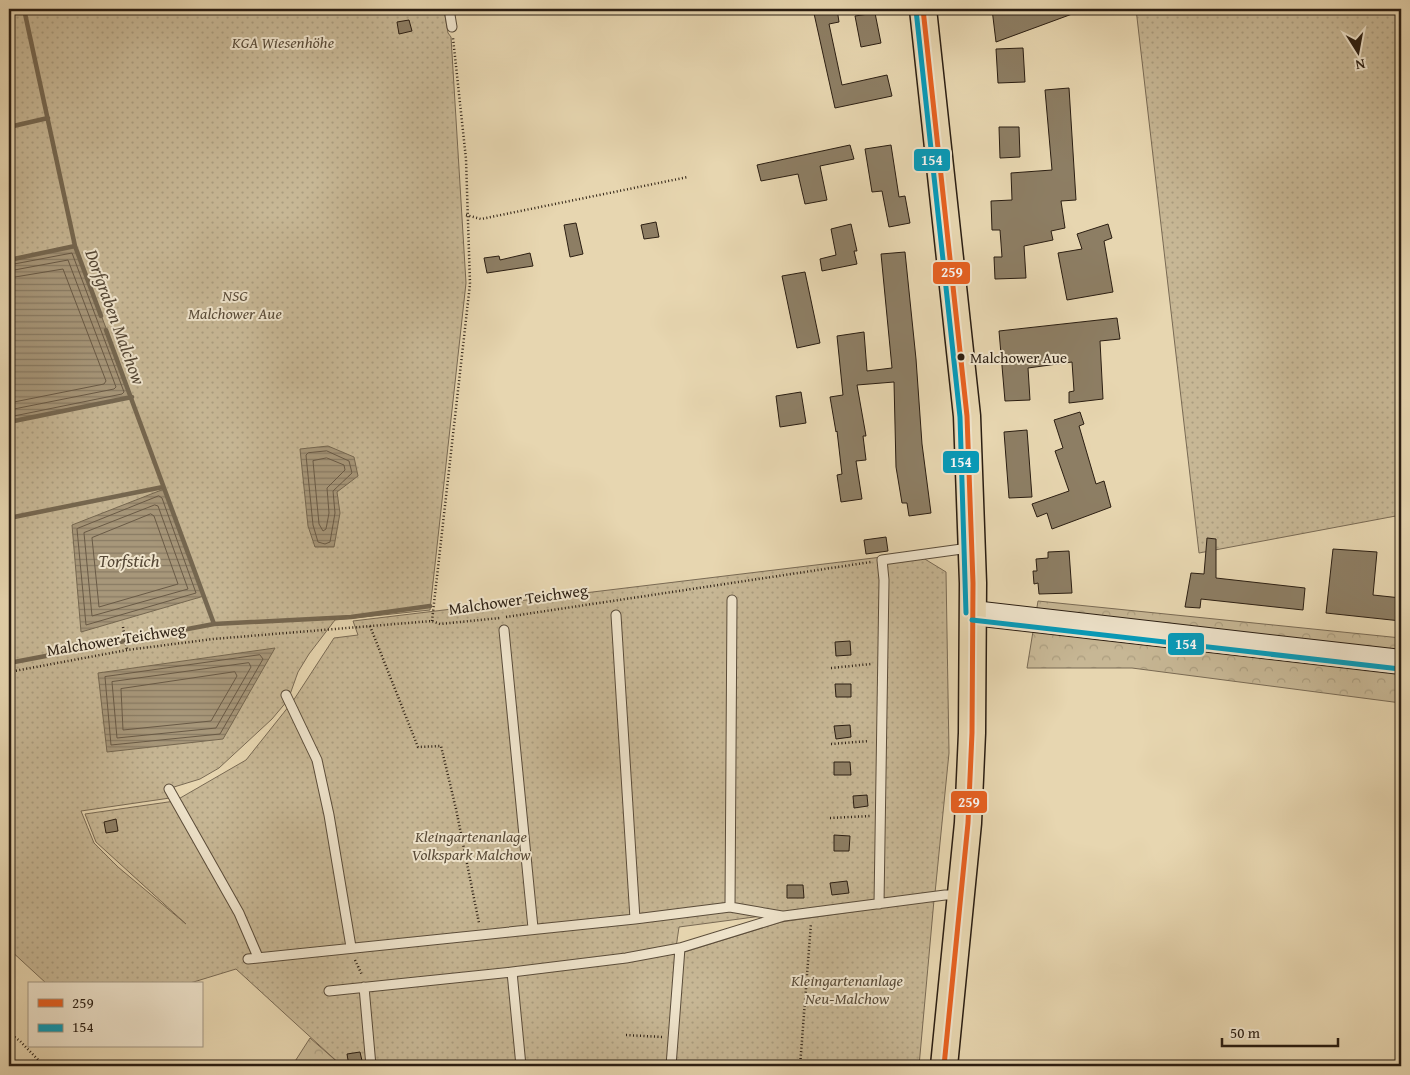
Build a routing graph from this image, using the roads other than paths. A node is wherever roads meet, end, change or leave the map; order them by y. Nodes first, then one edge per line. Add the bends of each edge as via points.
1 (449, 9) edge
2 (923, 9) edge
3 (452, 27) road end
4 (972, 548) junction
5 (732, 600) dead end
6 (973, 613) junction
7 (616, 615) dead end
8 (504, 630) dead end
9 (1401, 662) edge
10 (286, 695) dead end
11 (170, 789) dead end
12 (961, 896) junction
13 (879, 904) junction
14 (730, 907) junction
15 (784, 916) junction
16 (635, 919) junction
17 (533, 928) junction
18 (351, 947) junction
19 (680, 948) junction
20 (258, 958) junction
21 (248, 959) dead end
22 (512, 972) junction
23 (364, 986) junction
24 (329, 991) dead end
25 (371, 1066) edge
26 (521, 1066) edge
27 (671, 1066) edge
28 (944, 1066) edge

1 - 3 lane
2 - 4 main road via 967,416
4 - 6 main road
4 - 13 lane via 882,560
5 - 14 lane
6 - 9 main road
6 - 12 main road via 972,742
7 - 16 lane
8 - 17 lane
10 - 18 lane via 316,760 329,815
11 - 20 lane via 240,913
12 - 13 lane via 945,895
12 - 28 main road
13 - 15 lane
14 - 15 lane
14 - 16 lane
15 - 19 lane
16 - 17 lane
17 - 18 lane
18 - 20 lane
19 - 22 lane
19 - 27 lane
20 - 21 lane
22 - 23 lane
22 - 26 lane
23 - 24 lane
23 - 25 lane

